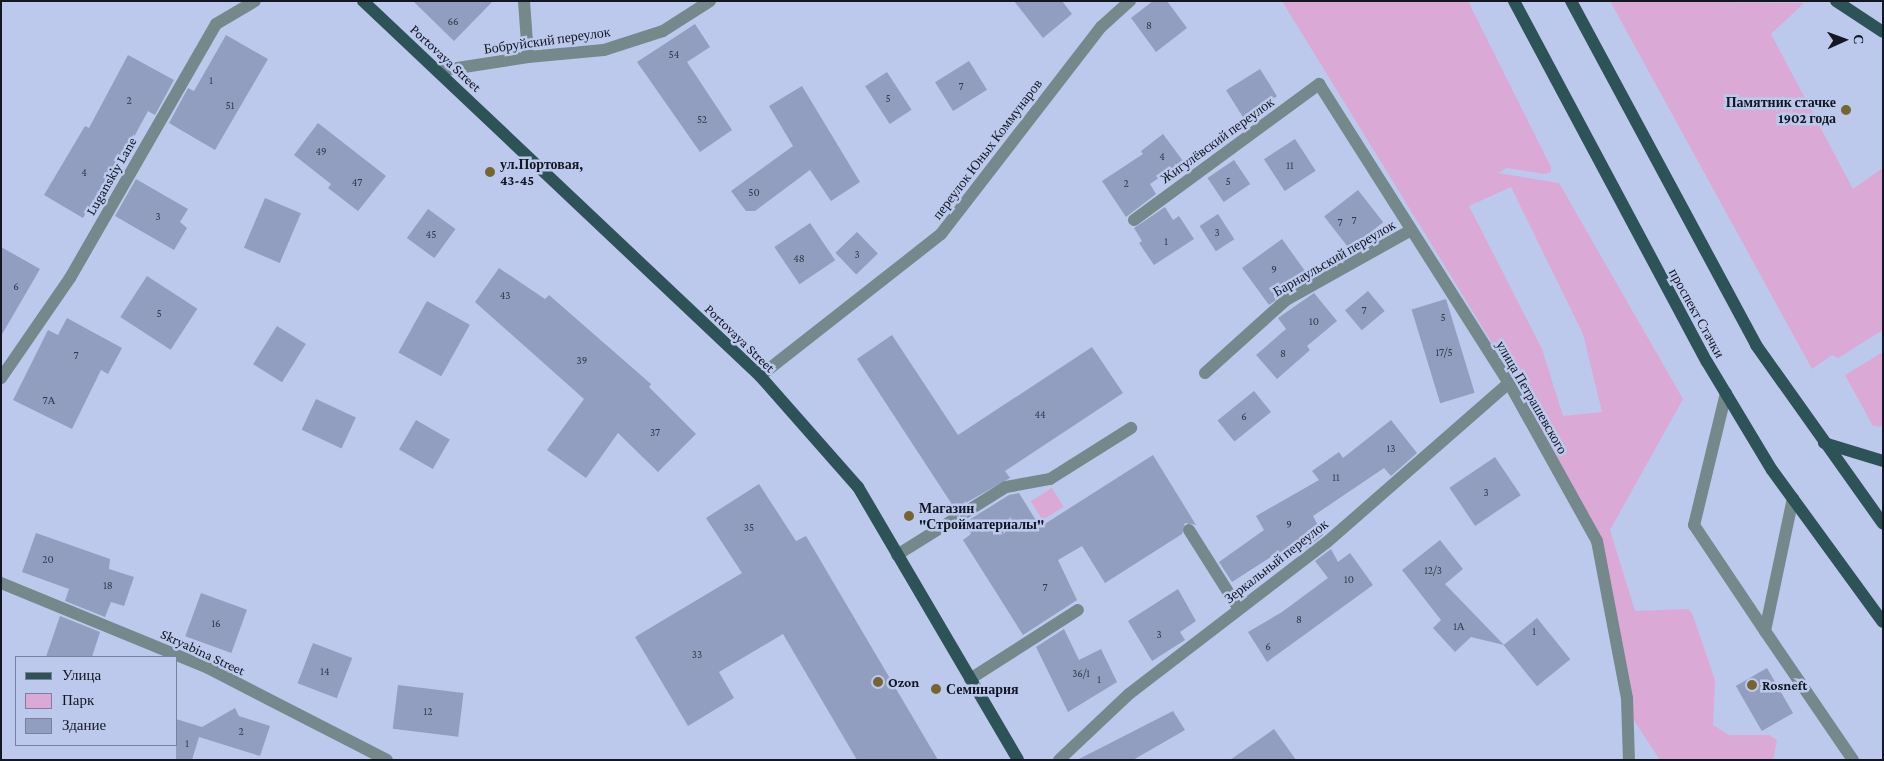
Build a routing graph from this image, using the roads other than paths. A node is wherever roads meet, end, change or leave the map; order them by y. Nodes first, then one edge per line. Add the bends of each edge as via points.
1 (255, 1) edge
2 (363, 1) edge
3 (524, 1) edge
4 (710, 1) edge
5 (1130, 1) edge
6 (1514, 1) edge
7 (1571, 1) edge
8 (1836, 1) edge
9 (1883, 32) edge
10 (528, 57) junction
11 (438, 71) junction
12 (1319, 84) joint
13 (1134, 220) dead end
14 (1411, 230) junction
15 (1205, 373) dead end
16 (760, 376) junction
17 (1, 378) edge
18 (1509, 383) junction
19 (1726, 393) junction
20 (1131, 428) dead end
21 (1824, 443) junction
22 (1883, 461) edge
23 (1793, 498) junction
24 (1883, 524) edge
25 (1190, 530) dead end
26 (897, 555) junction
27 (1, 583) edge
28 (1239, 609) junction
29 (1078, 610) dead end
30 (1883, 622) edge
31 (1765, 632) junction
32 (970, 679) junction
33 (1629, 759) edge
34 (387, 760) edge
35 (1018, 760) edge
36 (1059, 760) edge
37 (1853, 760) edge

1 - 17 street, Luganskiy Lane via 216,24 70,278
2 - 11 main road, Portovaya Street
3 - 10 street
4 - 10 street, Бобруйский переулок via 663,31 604,50
5 - 16 street, переулок Юных Коммунаров via 1101,27 941,234
6 - 19 main road, проспект Стачки via 1639,239
7 - 21 main road via 1756,345
8 - 9 main road
10 - 11 street, Бобруйский переулок
11 - 16 main road, Portovaya Street
12 - 13 street, Жигулёвский переулок
12 - 14 street, улица Петрашевского
14 - 15 street, Барнаульский переулок via 1286,300
14 - 18 street, улица Петрашевского
16 - 26 main road, Portovaya Street via 858,487
18 - 28 street, Зеркальный переулок via 1326,543
18 - 33 street, улица Петрашевского via 1597,541 1627,698
19 - 23 main road, проспект Стачки
19 - 31 street via 1694,525
20 - 26 street via 1050,479 1006,487
21 - 22 main road
21 - 24 main road
23 - 30 main road, проспект Стачки
23 - 31 street
25 - 28 street
26 - 32 main road, Portovaya Street
27 - 34 street, Skryabina Street via 208,668
28 - 36 street, Зеркальный переулок via 1129,694
29 - 32 street
31 - 37 street
32 - 35 main road, Portovaya Street

